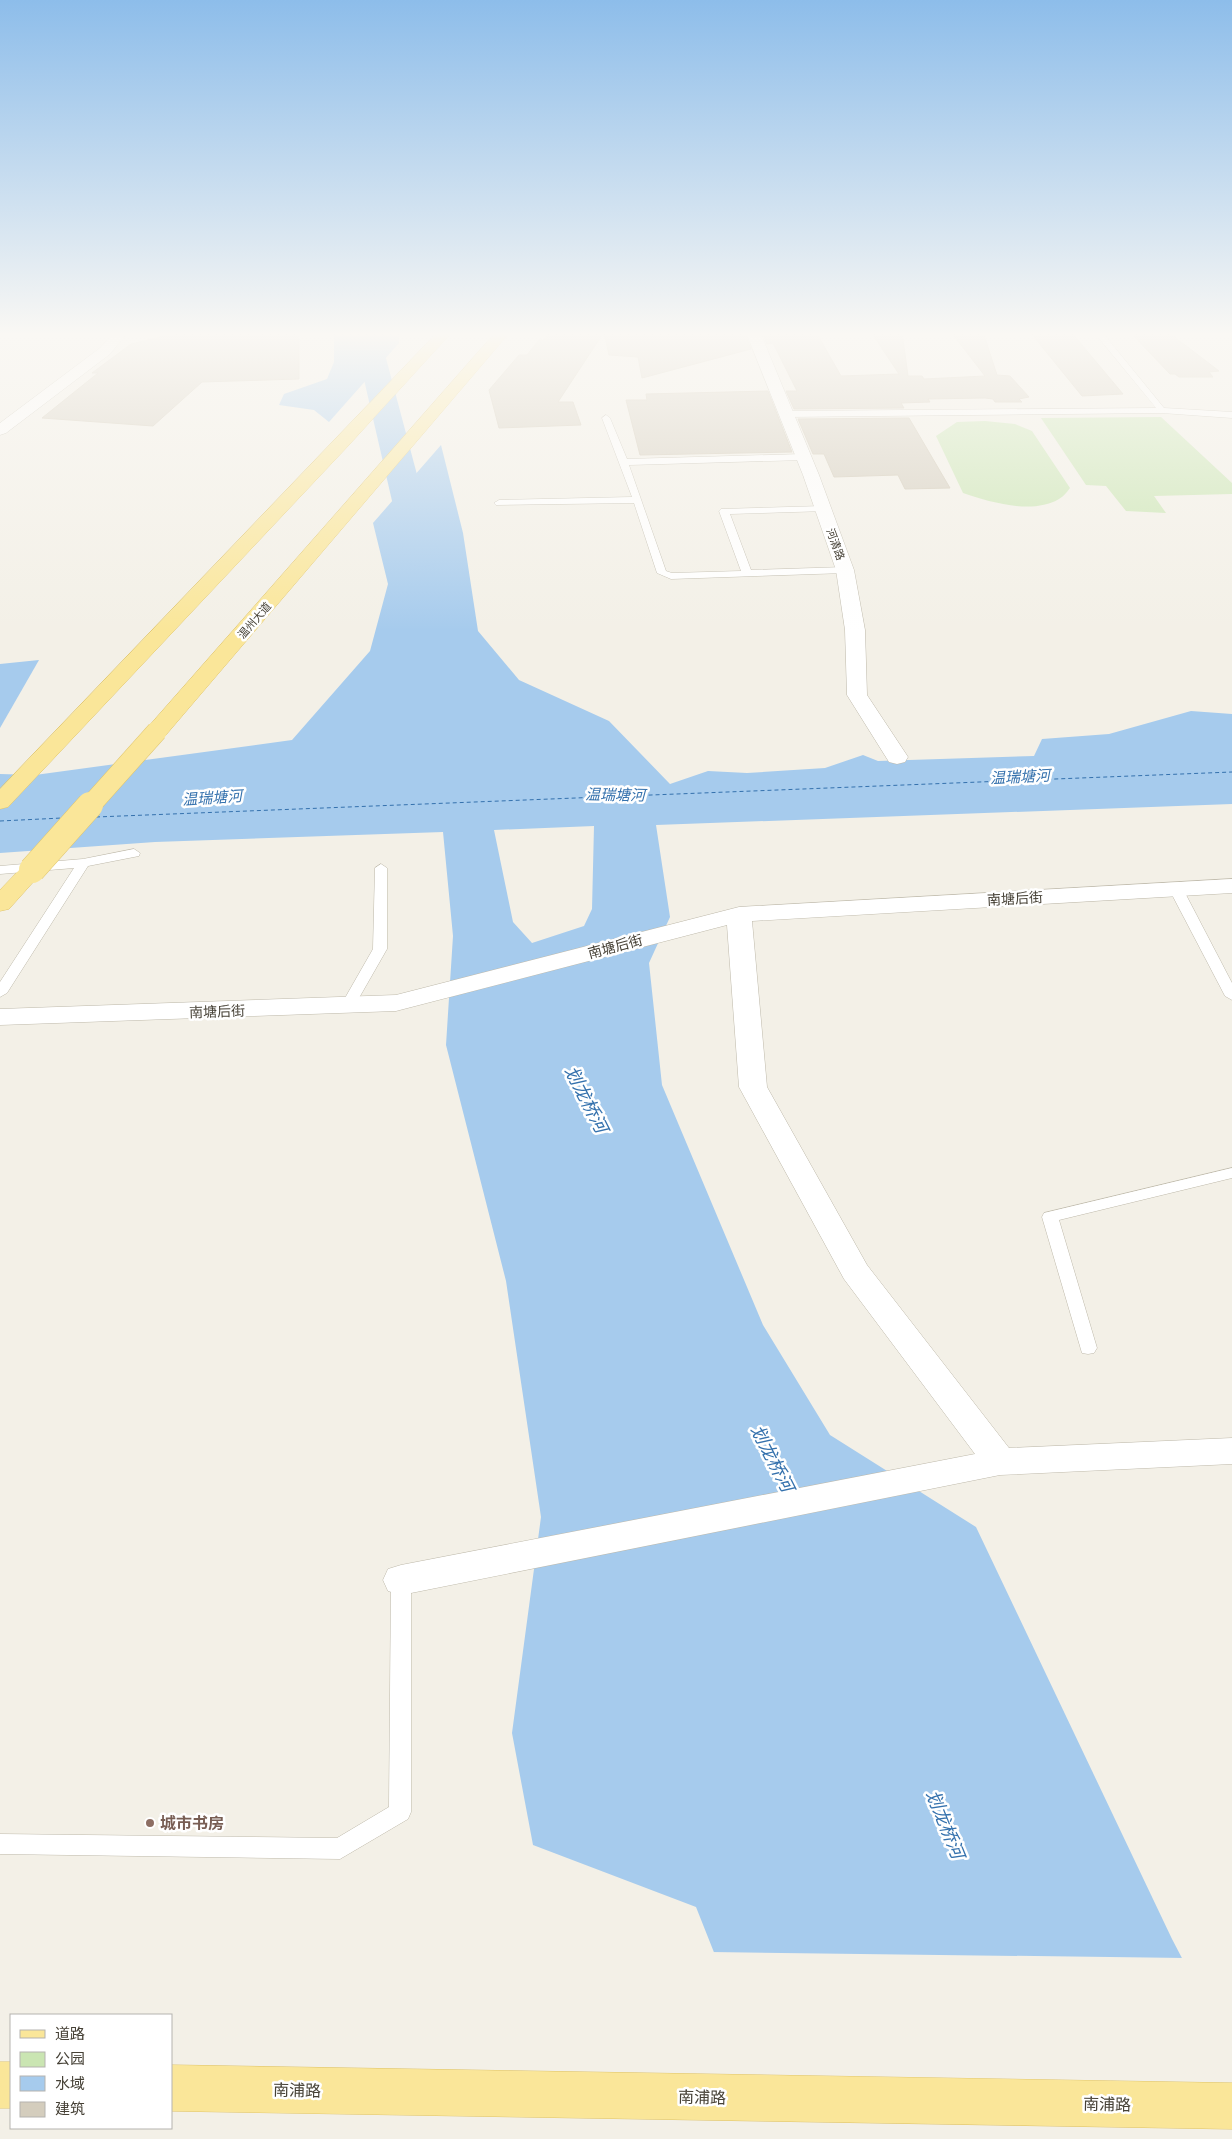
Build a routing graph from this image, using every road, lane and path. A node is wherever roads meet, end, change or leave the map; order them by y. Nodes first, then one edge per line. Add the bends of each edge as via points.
1 (353, 432) edge
2 (418, 432) edge
3 (612, 432) edge
4 (793, 432) edge
5 (803, 457) junction
6 (624, 462) junction
7 (638, 500) junction
8 (499, 503) dead end
9 (823, 509) junction
10 (845, 570) junction
11 (747, 573) junction
12 (897, 757) dead end
13 (0, 802) edge
14 (134, 853) dead end
15 (83, 864) junction
16 (381, 868) dead end
17 (0, 870) edge
18 (1232, 886) edge
19 (1176, 889) junction
20 (0, 904) edge
21 (739, 914) junction
22 (0, 993) edge
23 (1232, 996) edge
24 (348, 1005) junction
25 (0, 1017) edge
26 (1232, 1172) edge
27 (1088, 1348) dead end
28 (1232, 1451) edge
29 (1000, 1462) junction
30 (401, 1580) joint
31 (0, 1844) edge
32 (172, 2088) edge
33 (1232, 2106) edge

1 - 13 main road
2 - 20 main road, 温州大道, bridge
3 - 6 lane
4 - 5 street, 河清路
5 - 6 lane
5 - 9 street, 河清路
6 - 7 lane
7 - 8 lane
7 - 11 lane via 662,573 671,576
9 - 10 street, 河清路
9 - 11 lane via 724,511
10 - 11 lane
10 - 12 street, 河清路 via 855,630 857,694
14 - 15 lane
15 - 17 lane
15 - 22 lane
16 - 24 lane via 380,949
18 - 19 street, 南塘后街
19 - 21 street, 南塘后街
19 - 23 lane
21 - 24 street, 南塘后街 via 396,1003
21 - 29 street via 753,1087 855,1271
24 - 25 street, 南塘后街
26 - 27 lane via 1050,1218
28 - 29 street
29 - 30 street
30 - 31 lane via 400,1812 340,1850
32 - 33 main road, 南浦路

